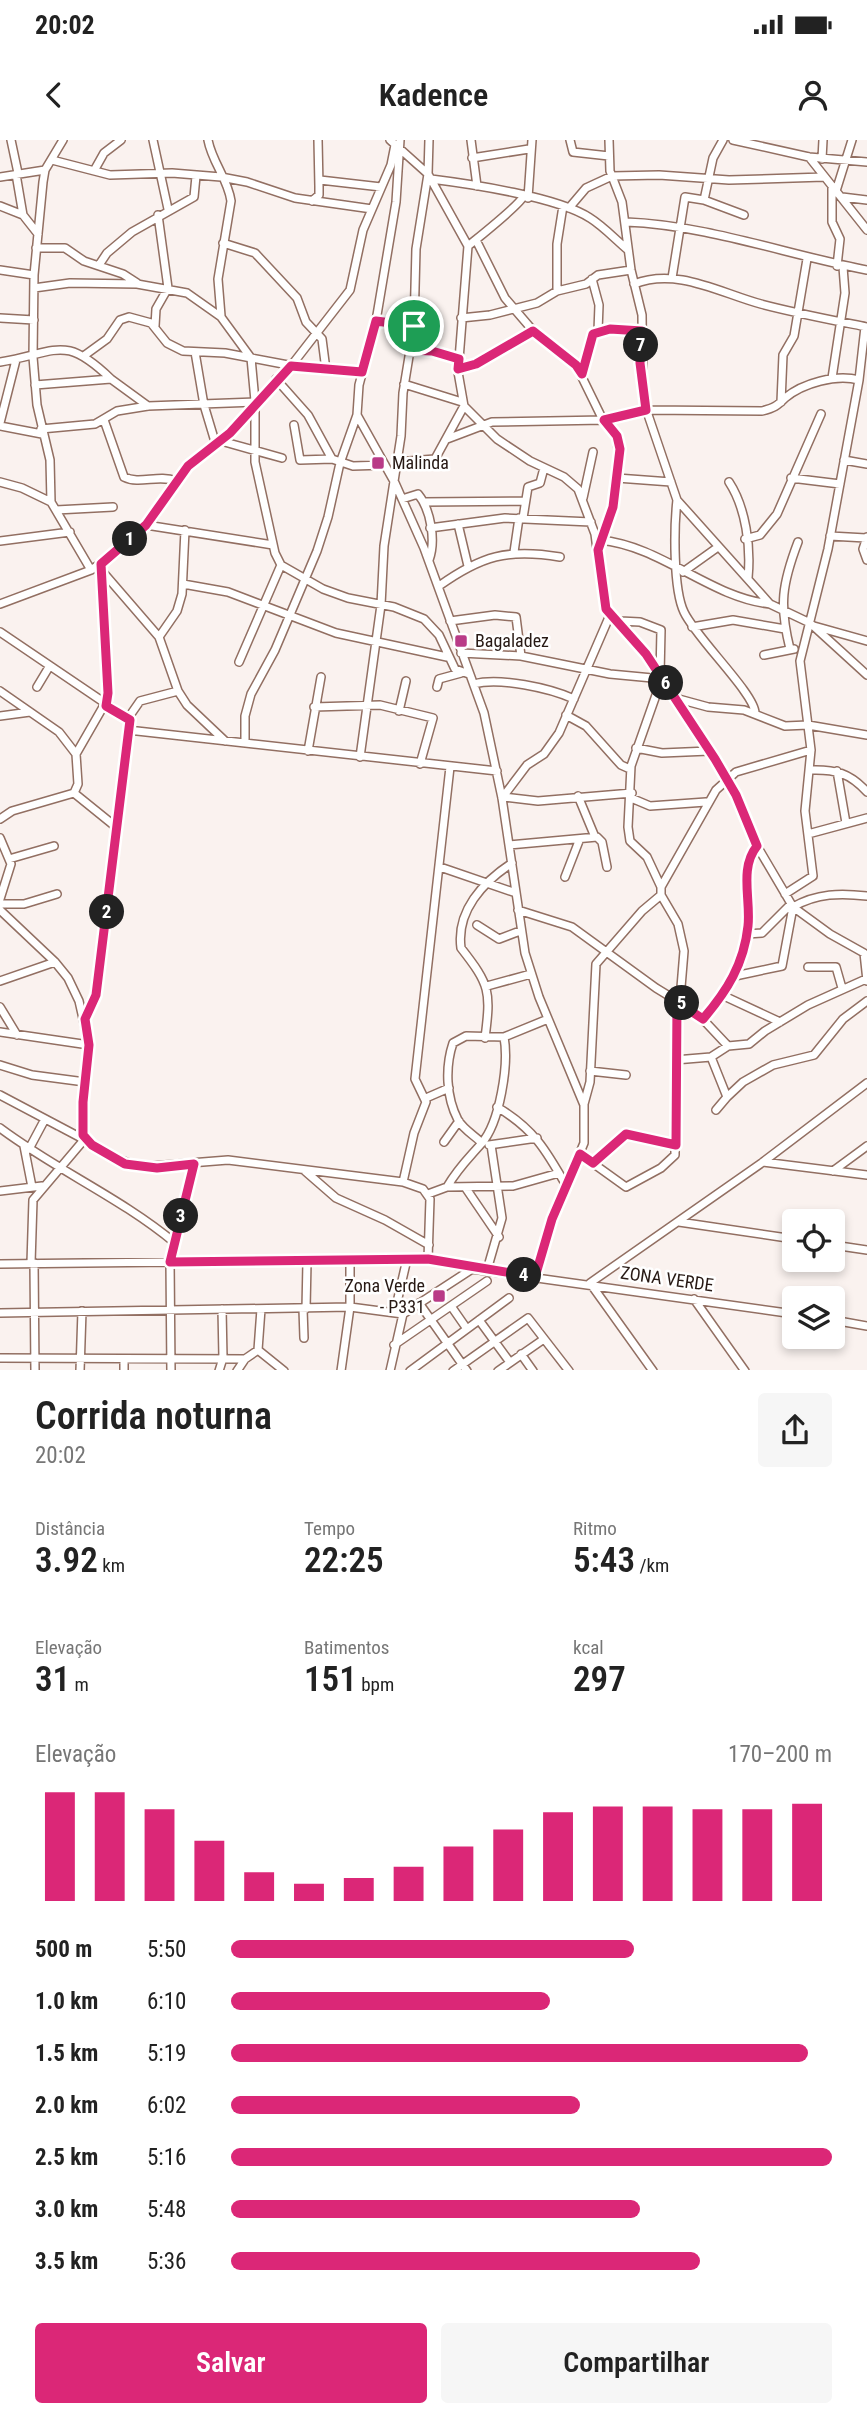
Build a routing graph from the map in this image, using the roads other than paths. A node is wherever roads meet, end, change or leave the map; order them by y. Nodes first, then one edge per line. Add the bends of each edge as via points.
1 (11, 140) edge
2 (63, 140) edge
3 (121, 140) edge
4 (153, 140) edge
5 (208, 140) edge
6 (318, 140) edge
7 (429, 140) edge
8 (471, 140) edge
9 (532, 140) edge
10 (570, 140) edge
11 (609, 140) edge
12 (723, 140) edge
13 (733, 140) edge
14 (777, 140) edge
15 (823, 140) edge
16 (852, 140) edge
17 (396, 143) edge
18 (529, 149) junction
19 (778, 151) junction
20 (609, 156) junction
21 (809, 157) junction
22 (472, 158) junction
23 (822, 159) junction
24 (52, 160) junction
25 (845, 162) junction
26 (867, 162) edge
27 (95, 169) junction
28 (45, 170) junction
29 (160, 173) junction
30 (17, 174) junction
31 (195, 176) junction
32 (612, 176) junction
33 (0, 177) edge
34 (221, 177) junction
35 (430, 177) junction
36 (824, 177) junction
37 (709, 179) junction
38 (320, 180) junction
39 (477, 186) junction
40 (381, 187) junction
41 (834, 189) junction
42 (525, 197) junction
43 (842, 198) junction
44 (704, 200) junction
45 (867, 200) edge
46 (312, 201) junction
47 (0, 206) edge
48 (566, 207) junction
49 (168, 209) junction
50 (372, 209) junction
51 (23, 215) junction
52 (158, 215) junction
53 (744, 215) dead end
54 (626, 222) junction
55 (681, 228) junction
56 (867, 230) edge
57 (38, 234) junction
58 (476, 240) junction
59 (223, 243) junction
60 (468, 246) junction
61 (36, 248) junction
62 (628, 250) junction
63 (807, 259) junction
64 (99, 265) junction
65 (840, 267) junction
66 (0, 270) edge
67 (631, 270) junction
68 (867, 271) edge
69 (34, 275) junction
70 (672, 278) junction
71 (592, 279) junction
72 (138, 284) junction
73 (635, 284) junction
74 (34, 288) junction
75 (168, 288) junction
76 (556, 291) junction
77 (513, 307) junction
78 (797, 313) junction
79 (221, 317) junction
80 (0, 318) edge
81 (461, 318) junction
82 (34, 320) junction
83 (376, 321) junction
84 (839, 321) junction
85 (155, 326) junction
86 (414, 326) junction
87 (866, 327) edge
88 (533, 331) junction
89 (598, 331) junction
90 (642, 331) junction
91 (317, 334) junction
92 (411, 350) junction
93 (195, 352) junction
94 (85, 355) junction
95 (33, 357) junction
96 (251, 358) junction
97 (16, 359) junction
98 (459, 359) junction
99 (0, 362) edge
100 (291, 366) junction
101 (458, 369) junction
102 (326, 370) junction
103 (362, 372) junction
104 (582, 374) junction
105 (832, 378) junction
106 (111, 379) junction
107 (276, 379) junction
108 (859, 380) junction
109 (404, 383) junction
110 (35, 385) junction
111 (256, 403) junction
112 (781, 403) junction
113 (463, 404) junction
114 (204, 405) junction
115 (148, 406) junction
116 (646, 410) junction
117 (821, 414) dead end
118 (357, 415) junction
119 (104, 420) junction
120 (604, 420) junction
121 (0, 424) edge
122 (294, 425) dead end
123 (480, 425) junction
124 (42, 432) junction
125 (447, 439) junction
126 (218, 443) junction
127 (255, 451) junction
128 (593, 452) dead end
129 (282, 458) dead end
130 (844, 460) junction
131 (336, 461) junction
132 (396, 462) junction
133 (384, 464) junction
134 (867, 464) edge
135 (544, 468) junction
136 (617, 478) junction
137 (792, 478) junction
138 (176, 481) junction
139 (0, 482) edge
140 (671, 482) junction
141 (729, 482) dead end
142 (395, 483) junction
143 (840, 484) junction
144 (583, 498) junction
145 (402, 499) junction
146 (525, 500) junction
147 (677, 500) junction
148 (51, 502) junction
149 (424, 502) junction
150 (113, 507) dead end
151 (56, 510) junction
152 (521, 518) junction
153 (591, 522) junction
154 (458, 524) junction
155 (146, 525) junction
156 (430, 528) junction
157 (185, 530) junction
158 (70, 532) junction
159 (830, 536) junction
160 (866, 537) edge
161 (600, 540) junction
162 (745, 540) junction
163 (0, 541) edge
164 (798, 542) dead end
165 (273, 545) junction
166 (718, 547) junction
167 (514, 552) junction
168 (560, 557) dead end
169 (429, 560) junction
170 (867, 560) edge
171 (281, 565) junction
172 (468, 566) junction
173 (101, 568) junction
174 (91, 569) junction
175 (680, 569) junction
176 (304, 578) junction
177 (748, 578) junction
178 (183, 584) junction
179 (439, 586) junction
180 (0, 604) edge
181 (262, 604) junction
182 (771, 604) junction
183 (381, 605) junction
184 (781, 608) junction
185 (288, 615) junction
186 (610, 615) junction
187 (450, 621) junction
188 (620, 621) junction
189 (811, 624) junction
190 (692, 627) junction
191 (785, 629) junction
192 (0, 632) edge
193 (159, 637) junction
194 (377, 640) junction
195 (867, 641) edge
196 (790, 649) junction
197 (801, 650) junction
198 (461, 653) junction
199 (764, 655) dead end
200 (522, 656) junction
201 (447, 657) junction
202 (239, 662) dead end
203 (50, 667) junction
204 (584, 668) junction
205 (465, 673) junction
206 (867, 675) edge
207 (321, 677) dead end
208 (661, 678) junction
209 (406, 681) dead end
210 (474, 684) junction
211 (37, 687) dead end
212 (437, 687) dead end
213 (0, 691) edge
214 (178, 691) junction
215 (675, 698) junction
216 (574, 699) junction
217 (106, 706) junction
218 (369, 706) junction
219 (314, 707) junction
220 (399, 711) junction
221 (30, 712) junction
222 (755, 713) junction
223 (566, 715) junction
224 (0, 716) edge
225 (130, 720) junction
226 (808, 725) junction
227 (128, 730) junction
228 (867, 735) edge
229 (225, 741) junction
230 (245, 743) junction
231 (636, 748) junction
232 (811, 750) junction
233 (308, 751) junction
234 (709, 751) junction
235 (76, 754) junction
236 (360, 757) junction
237 (420, 764) junction
238 (450, 767) junction
239 (630, 769) junction
240 (810, 769) junction
241 (497, 771) junction
242 (837, 771) junction
243 (727, 781) junction
244 (867, 792) edge
245 (74, 793) junction
246 (632, 795) junction
247 (578, 796) junction
248 (503, 797) junction
249 (706, 802) junction
250 (867, 818) edge
251 (0, 819) edge
252 (846, 823) junction
253 (116, 827) junction
254 (808, 834) junction
255 (595, 837) junction
256 (0, 838) edge
257 (579, 841) junction
258 (509, 845) junction
259 (54, 846) dead end
260 (757, 846) junction
261 (9, 859) junction
262 (512, 863) junction
263 (440, 867) junction
264 (607, 867) dead end
265 (565, 877) dead end
266 (487, 883) junction
267 (661, 891) junction
268 (516, 893) junction
269 (57, 894) dead end
270 (785, 894) junction
271 (867, 896) edge
272 (0, 901) edge
273 (792, 905) junction
274 (0, 910) edge
275 (518, 910) junction
276 (477, 926) dead end
277 (520, 931) junction
278 (747, 934) junction
279 (606, 953) junction
280 (55, 962) junction
281 (808, 967) dead end
282 (531, 974) junction
283 (735, 976) junction
284 (867, 980) edge
285 (0, 981) edge
286 (487, 986) junction
287 (842, 988) junction
288 (724, 996) junction
289 (867, 1001) edge
290 (677, 1002) junction
291 (0, 1007) edge
292 (85, 1019) junction
293 (548, 1019) junction
294 (703, 1019) junction
295 (780, 1022) junction
296 (0, 1032) edge
297 (17, 1035) junction
298 (504, 1037) junction
299 (485, 1038) junction
300 (89, 1045) junction
301 (728, 1046) junction
302 (711, 1057) junction
303 (675, 1060) junction
304 (0, 1065) edge
305 (590, 1072) junction
306 (626, 1076) dead end
307 (85, 1082) junction
308 (867, 1083) edge
309 (449, 1088) junction
310 (0, 1095) edge
311 (727, 1097) junction
312 (426, 1098) junction
313 (584, 1105) junction
314 (497, 1108) junction
315 (716, 1110) dead end
316 (45, 1119) junction
317 (458, 1121) junction
318 (0, 1128) edge
319 (537, 1138) junction
320 (85, 1141) junction
321 (444, 1142) dead end
322 (486, 1143) junction
323 (676, 1145) junction
324 (867, 1146) edge
325 (26, 1147) junction
326 (580, 1154) junction
327 (763, 1161) junction
328 (593, 1163) junction
329 (194, 1164) junction
330 (61, 1168) junction
331 (304, 1170) junction
332 (833, 1171) junction
333 (559, 1172) junction
334 (867, 1175) edge
335 (403, 1182) junction
336 (42, 1186) junction
337 (32, 1187) junction
338 (447, 1187) junction
339 (465, 1187) junction
340 (496, 1187) junction
341 (567, 1187) junction
342 (0, 1191) edge
343 (428, 1194) junction
344 (679, 1222) junction
345 (499, 1237) junction
346 (782, 1238) edge
347 (175, 1243) junction
348 (429, 1245) junction
349 (845, 1247) edge
350 (867, 1250) edge
351 (407, 1259) junction
352 (428, 1259) junction
353 (350, 1261) junction
354 (170, 1262) junction
355 (307, 1262) junction
356 (33, 1263) junction
357 (0, 1264) edge
358 (471, 1269) junction
359 (488, 1270) junction
360 (535, 1277) junction
361 (487, 1281) dead end
362 (590, 1283) junction
363 (509, 1298) dead end
364 (694, 1299) junction
365 (419, 1303) junction
366 (451, 1306) junction
367 (350, 1307) junction
368 (222, 1309) junction
369 (261, 1309) junction
370 (304, 1309) junction
371 (169, 1310) junction
372 (82, 1311) junction
373 (399, 1312) junction
374 (782, 1312) edge
375 (0, 1313) edge
376 (33, 1313) junction
377 (432, 1319) junction
378 (479, 1320) junction
379 (845, 1322) edge
380 (867, 1326) edge
381 (467, 1329) junction
382 (304, 1338) dead end
383 (544, 1339) junction
384 (494, 1341) junction
385 (447, 1343) junction
386 (394, 1346) junction
387 (258, 1350) junction
388 (521, 1354) junction
389 (35, 1356) junction
390 (79, 1356) junction
391 (0, 1358) edge
392 (171, 1358) junction
393 (223, 1358) junction
394 (124, 1359) junction
395 (246, 1359) junction
396 (509, 1362) junction
397 (465, 1367) edge
398 (501, 1369) edge
399 (36, 1370) edge
400 (80, 1370) edge
401 (124, 1370) edge
402 (171, 1370) edge
403 (219, 1370) edge
404 (237, 1370) edge
405 (284, 1370) edge
406 (341, 1370) edge
407 (390, 1370) edge
408 (410, 1370) edge
409 (453, 1370) edge
410 (533, 1370) edge
411 (569, 1370) edge
412 (653, 1370) edge
413 (745, 1370) edge

1 - 30 street
2 - 24 street
3 - 27 street via 104,153
4 - 29 street
5 - 34 street
6 - 38 street
7 - 35 street
8 - 22 street
9 - 18 street
10 - 20 street via 573,152
11 - 20 street
12 - 37 street
13 - 19 street
14 - 19 street
15 - 23 street
16 - 25 street
17 - 35 street
17 - 40 street
17 - 83 street via 398,189
18 - 22 street
18 - 42 street
19 - 21 street
20 - 32 street
21 - 23 street
21 - 36 street
22 - 39 street
23 - 25 street
24 - 27 street
24 - 28 street
25 - 26 street
25 - 41 street
27 - 29 street via 110,174
28 - 30 street
28 - 57 street
29 - 31 street
29 - 49 street
30 - 33 street
30 - 51 street
31 - 34 street
31 - 49 street via 194,197
32 - 37 street
32 - 48 street via 586,188
32 - 54 street
34 - 46 street
34 - 59 street via 231,201
35 - 39 street
35 - 60 street
35 - 86 street via 416,249
36 - 37 street
36 - 41 street
37 - 44 street
38 - 40 street
38 - 46 street
39 - 42 street
40 - 50 street
41 - 43 street
41 - 65 street via 832,222 840,239
42 - 48 street
42 - 58 street
43 - 45 street
43 - 56 street
44 - 53 street
44 - 55 street via 685,197
46 - 50 street
47 - 51 street
48 - 62 street via 591,218
48 - 76 street via 557,244
49 - 52 street
50 - 91 street via 350,290
51 - 57 street
52 - 64 street via 114,246
52 - 75 street
54 - 55 street
54 - 62 street
55 - 63 street
55 - 70 street
57 - 61 street
58 - 60 street
58 - 77 street
59 - 79 street via 218,285
59 - 91 street via 262,258 301,304 306,322
60 - 81 street
61 - 64 street via 65,248
61 - 69 street
62 - 67 street
63 - 65 street
63 - 78 street
64 - 72 street
65 - 68 street
65 - 84 street via 845,293
66 - 69 street
67 - 71 street
67 - 73 street
69 - 74 street
70 - 73 street
70 - 78 street
71 - 76 street
71 - 89 street via 599,305
72 - 74 street via 70,283
72 - 75 street
73 - 90 street
74 - 82 street
75 - 79 street via 187,293
75 - 85 street via 156,309
76 - 77 street via 537,303
77 - 81 street
77 - 88 street
78 - 84 street
78 - 112 street via 794,336 783,355
79 - 96 street
80 - 82 street
81 - 98 street
82 - 95 street
83 - 86 street
83 - 103 street
84 - 87 street
84 - 105 street
85 - 93 street via 172,347
85 - 94 street via 124,318 107,339
86 - 92 street
87 - 108 street
88 - 101 street via 476,364
88 - 104 street
89 - 90 street
89 - 104 street via 590,338
90 - 116 street via 640,363
91 - 100 street
91 - 102 street via 322,339
92 - 98 street
92 - 109 street
93 - 96 street
93 - 114 street
94 - 95 street via 64,348
94 - 106 street
95 - 97 street
95 - 110 street
96 - 100 street
96 - 111 street
97 - 99 street
97 - 121 street
98 - 101 street
100 - 102 street
100 - 107 street
101 - 113 street
102 - 103 street
103 - 118 street
104 - 120 street
105 - 108 street
105 - 112 street
106 - 110 street
106 - 115 street
107 - 111 street
107 - 131 street via 308,415
108 - 130 street
109 - 113 street
109 - 132 street
110 - 124 street
111 - 114 street
111 - 126 street
111 - 127 street
112 - 116 street via 771,409 741,412
113 - 123 street
113 - 125 street
114 - 115 street
114 - 126 street
115 - 119 street via 117,411
116 - 120 street
116 - 140 street
117 - 137 street
118 - 131 street
118 - 133 street
119 - 124 street
119 - 138 street via 124,477
120 - 123 street
120 - 136 street via 619,443
121 - 124 street
122 - 131 street via 300,460
123 - 125 street
123 - 135 street
124 - 148 street via 50,460
125 - 132 street via 435,459
126 - 127 street
126 - 138 street
127 - 129 street
127 - 165 street
128 - 144 street
130 - 134 street
130 - 143 street
131 - 133 street via 366,467
131 - 176 street via 328,517
132 - 142 street
133 - 142 street
135 - 144 street via 573,484
135 - 146 street via 540,483 528,487
136 - 140 street
136 - 161 street via 613,507
137 - 143 street
137 - 162 street via 771,523 760,535
138 - 155 street
139 - 148 street
140 - 147 street
141 - 162 street via 743,509
142 - 145 street
142 - 183 street via 384,546
143 - 159 street
144 - 153 street
145 - 149 street via 413,493
145 - 169 street
146 - 149 street
146 - 152 street
147 - 166 street
147 - 175 street
148 - 151 street
149 - 156 street
150 - 151 street
151 - 158 street
152 - 153 street
152 - 154 street
152 - 167 street
153 - 161 street
154 - 156 street
154 - 172 street
155 - 157 street
155 - 173 street
156 - 169 street via 433,545
157 - 165 street
157 - 178 street
158 - 163 street
158 - 174 street
159 - 160 street
159 - 189 street
160 - 170 street via 863,549
161 - 175 street via 637,548
161 - 186 street via 603,596
162 - 177 street
164 - 184 street
165 - 171 street
166 - 175 street
166 - 177 street
167 - 168 street
167 - 172 street
169 - 179 street
171 - 176 street
171 - 181 street
172 - 179 street
173 - 174 street
173 - 193 street
173 - 217 street
174 - 180 street
175 - 182 street via 730,593
175 - 190 street via 676,576 681,605
176 - 183 street via 334,593
176 - 185 street
177 - 182 street
178 - 181 street via 212,587
178 - 193 street via 177,611
179 - 187 street
181 - 185 street
181 - 202 street
182 - 184 street
183 - 194 street
183 - 201 street via 424,618 439,635
184 - 189 street
184 - 191 street
185 - 194 street
185 - 230 street via 251,694
186 - 188 street
186 - 204 street
187 - 198 street
187 - 200 street via 516,617
188 - 208 street
188 - 208 street via 661,630
189 - 195 street
189 - 197 street
189 - 206 street
190 - 191 street via 733,620
190 - 222 street via 750,698
191 - 196 street
192 - 203 street
193 - 214 street
194 - 201 street
194 - 218 street
196 - 197 street
196 - 199 street
197 - 226 street
198 - 200 street
198 - 205 street
200 - 204 street
201 - 205 street
203 - 211 street
203 - 217 street
204 - 208 street
204 - 216 street
205 - 210 street
205 - 212 street via 439,679
207 - 219 street
208 - 215 street
208 - 231 street
209 - 220 street
210 - 216 street via 492,681
210 - 241 street
213 - 221 street
214 - 225 street via 135,704
214 - 229 street
215 - 222 street
215 - 234 street
216 - 223 street
217 - 225 street
217 - 235 street
218 - 219 street
218 - 220 street
218 - 236 street
219 - 233 street
220 - 237 street via 433,718
221 - 224 street
221 - 235 street via 59,732
222 - 226 street via 777,724
223 - 239 street via 586,726
223 - 248 street via 544,754 527,765
225 - 227 street
226 - 228 street
226 - 232 street
227 - 229 street
227 - 253 street
229 - 230 street
230 - 233 street
231 - 234 street via 662,753
231 - 239 street
232 - 240 street
232 - 243 street via 749,767
233 - 236 street
234 - 243 street
235 - 245 street via 78,785
236 - 237 street
237 - 238 street
238 - 241 street
238 - 263 street
239 - 246 street
240 - 242 street
240 - 254 street via 805,811
241 - 248 street
242 - 244 street via 852,776
242 - 252 street
243 - 249 street
243 - 260 street
245 - 251 street via 12,811
245 - 253 street
246 - 247 street
246 - 249 street via 650,806
246 - 267 street via 630,841 647,857
247 - 248 street via 538,801
247 - 255 street
248 - 258 street
249 - 267 street
250 - 252 street
252 - 254 street
253 - 292 street via 96,995
254 - 270 street via 813,878
255 - 257 street
255 - 264 street via 602,842
256 - 261 street
257 - 258 street
257 - 265 street
258 - 262 street
259 - 261 street
260 - 270 street
260 - 278 street via 747,868
261 - 272 street
262 - 266 street
262 - 268 street
263 - 266 street
263 - 312 street via 415,1079
266 - 268 street
266 - 286 street via 465,910 461,944
267 - 279 street
267 - 290 street via 682,936 684,964
268 - 275 street
269 - 272 street via 24,904
270 - 273 street
271 - 273 street via 822,895
273 - 278 street via 762,933
273 - 283 street via 782,966
273 - 284 street via 864,953
274 - 280 street
275 - 277 street
275 - 279 street via 572,927
276 - 277 street via 499,939
277 - 282 street
278 - 283 street
279 - 290 street
279 - 305 street via 594,973
280 - 285 street
280 - 292 street via 73,987
281 - 287 street via 836,967
282 - 286 street
282 - 293 street
283 - 288 street
284 - 287 street
286 - 299 street
287 - 295 street
288 - 294 street
288 - 295 street
289 - 311 street via 850,1011 814,1055 773,1065
290 - 294 street
290 - 303 street
291 - 297 street
292 - 300 street
293 - 298 street
293 - 313 street
294 - 301 street
295 - 301 street via 745,1046
296 - 297 street
297 - 300 street
298 - 299 street
298 - 314 street via 507,1066
299 - 309 street via 466,1036 453,1043
300 - 307 street
301 - 302 street
302 - 303 street
302 - 311 street
303 - 323 street
304 - 307 street via 32,1075
305 - 306 street
305 - 313 street
307 - 320 street
308 - 327 street
309 - 312 street
309 - 317 street
310 - 316 street
311 - 315 street
312 - 335 street
313 - 326 street via 586,1131
314 - 319 street via 522,1122
314 - 322 street
316 - 320 street
316 - 325 street
317 - 321 street
317 - 322 street
318 - 325 street
319 - 322 street
319 - 333 street
320 - 329 street via 107,1156 140,1167
320 - 330 street
322 - 338 street via 461,1163
322 - 340 street
323 - 328 street via 626,1134
323 - 328 street via 672,1160 626,1186
324 - 332 street
325 - 330 street
325 - 337 street
326 - 328 street
326 - 341 street
327 - 332 street
327 - 344 street
329 - 331 street via 228,1160
329 - 347 street
330 - 336 street
330 - 347 street via 133,1211
331 - 335 street
331 - 348 street via 335,1198
332 - 334 street
333 - 340 street
333 - 341 street
335 - 343 street
336 - 337 street
336 - 356 street via 31,1207
337 - 342 street
338 - 339 street
338 - 343 street
339 - 340 street
339 - 345 street
340 - 345 street via 502,1213
341 - 360 street
343 - 348 street
344 - 346 street
344 - 362 street
345 - 359 street
347 - 354 street
348 - 352 street
349 - 350 street
351 - 352 street, ZONA VERDE
351 - 353 street, ZONA VERDE
351 - 373 street
352 - 358 street, ZONA VERDE
353 - 355 street, ZONA VERDE
353 - 367 street
354 - 355 street, ZONA VERDE
354 - 356 street, ZONA VERDE
354 - 371 street
355 - 370 street
356 - 357 street, ZONA VERDE
356 - 376 street
358 - 359 street, ZONA VERDE
358 - 365 street
359 - 360 street, ZONA VERDE
360 - 362 street, ZONA VERDE
361 - 366 street
362 - 364 street, ZONA VERDE
362 - 412 street
363 - 378 street
364 - 374 street, ZONA VERDE
364 - 413 street
365 - 373 street
365 - 377 street
366 - 377 street
366 - 381 street
367 - 370 street
367 - 373 street
367 - 406 street
368 - 369 street
368 - 371 street
368 - 393 street
369 - 370 street
369 - 387 street
370 - 382 street
371 - 372 street
371 - 392 street
372 - 376 street
372 - 390 street
373 - 386 street
375 - 376 street
376 - 389 street
377 - 385 street
377 - 386 street
378 - 381 street
378 - 384 street
379 - 380 street
381 - 385 street
383 - 384 street via 528,1318
383 - 388 street
383 - 411 street
384 - 396 street
384 - 397 street
385 - 397 street
385 - 408 street
386 - 407 street
387 - 395 street
387 - 405 street
388 - 396 street
388 - 410 street
389 - 390 street
389 - 391 street
389 - 399 street
390 - 394 street
390 - 400 street
392 - 393 street
392 - 394 street
392 - 402 street
393 - 395 street
393 - 403 street
394 - 401 street
395 - 404 street
396 - 398 street
397 - 409 street

